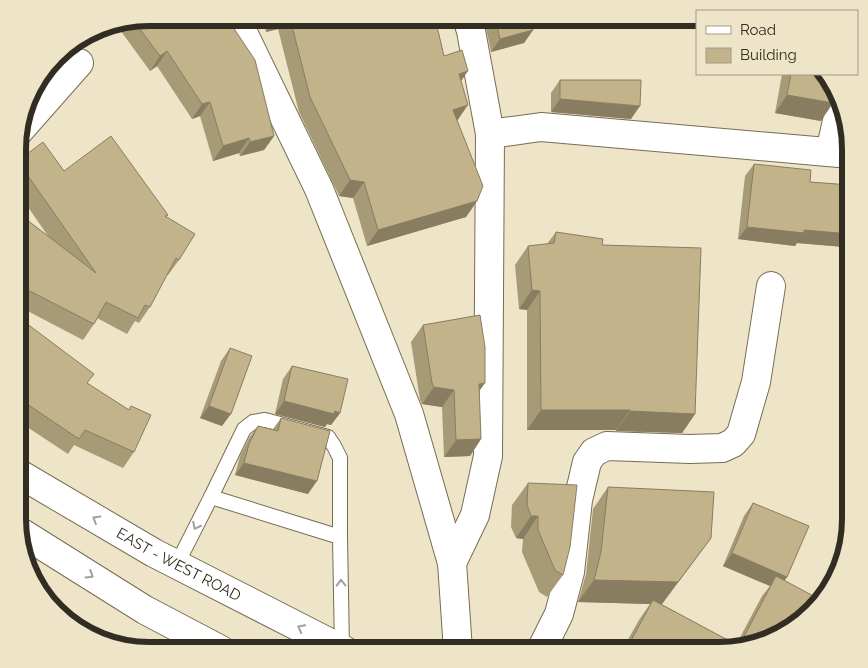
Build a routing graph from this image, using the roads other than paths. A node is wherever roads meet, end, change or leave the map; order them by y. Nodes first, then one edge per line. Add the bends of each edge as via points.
1 (240, 27) edge
2 (470, 27) edge
3 (79, 63) dead end
4 (30, 119) edge
5 (840, 131) edge
6 (490, 134) junction
7 (840, 153) edge
8 (771, 286) dead end
9 (27, 478) edge
10 (210, 497) junction
11 (28, 536) edge
12 (340, 537) junction
13 (452, 563) junction
14 (177, 564) junction
15 (204, 641) edge
16 (326, 641) edge
17 (343, 641) edge
18 (457, 642) edge
19 (545, 642) edge

1 - 13 street via 319,189 409,414
2 - 6 street
3 - 4 street
5 - 7 street
6 - 7 street via 541,127
6 - 13 street via 488,456 476,515
8 - 19 street via 756,382 740,434 733,444 722,448 690,449 607,446 594,452 587,462 578,500 570,572 559,614
14 -> 9 street, EAST - WEST ROAD
10 - 12 lane
10 - 12 lane via 244,429 253,422 265,420 328,437 340,458
10 -> 14 lane
11 -> 15 street via 145,610
17 -> 12 lane
13 - 18 street
16 -> 14 street, EAST - WEST ROAD

